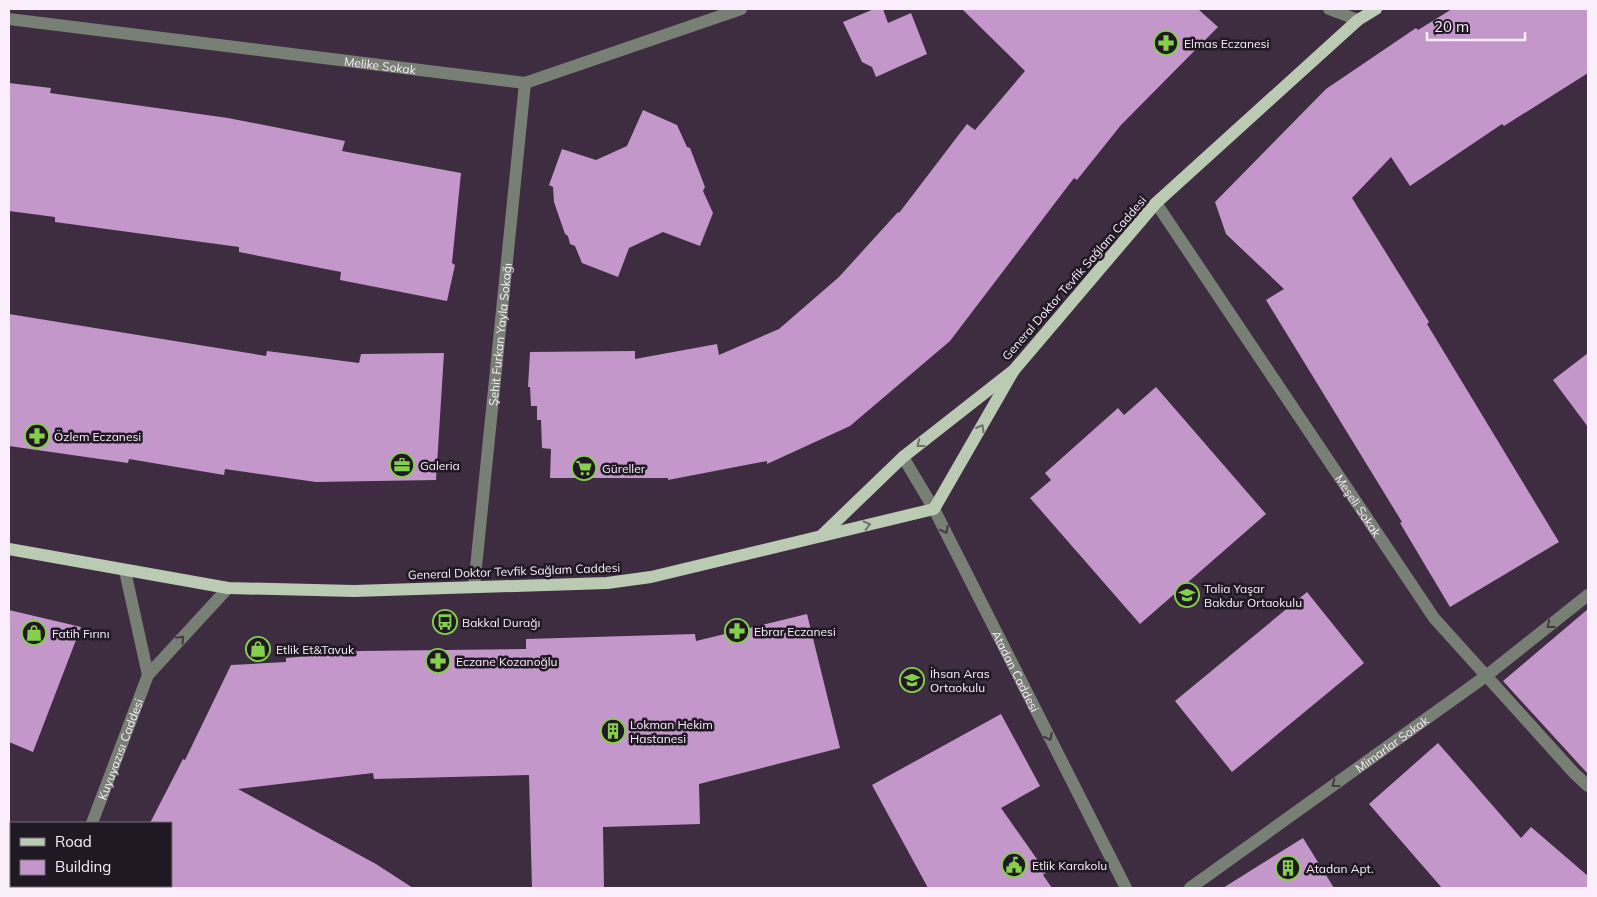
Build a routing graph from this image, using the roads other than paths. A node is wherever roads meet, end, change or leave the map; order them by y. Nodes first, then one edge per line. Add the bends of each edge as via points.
1 (741, 9) edge
2 (1329, 9) edge
3 (1376, 9) edge
4 (9, 19) edge
5 (1358, 20) junction
6 (526, 83) junction
7 (1156, 203) junction
8 (1014, 370) junction
9 (903, 457) junction
10 (934, 509) junction
11 (820, 537) junction
12 (9, 549) edge
13 (125, 571) junction
14 (474, 587) junction
15 (228, 588) junction
16 (1588, 596) edge
17 (148, 675) junction
18 (1486, 676) junction
19 (1588, 786) edge
20 (92, 822) edge
21 (1126, 888) edge
22 (1190, 888) edge

1 - 6 street, Melike Sokak
2 - 5 street
3 - 5 main road, General Doktor Tevfik Sağlam Caddesi
4 - 6 street, Melike Sokak
5 - 7 main road, General Doktor Tevfik Sağlam Caddesi
6 - 14 street, Şehit Furkan Yayla Sokağı
7 - 8 main road, General Doktor Tevfik Sağlam Caddesi
7 - 18 street, Meşeli Sokak via 1434,618
8 -> 9 main road, General Doktor Tevfik Sağlam Caddesi
10 -> 8 main road
9 - 10 street, Atadan Caddesi
9 - 11 main road, General Doktor Tevfik Sağlam Caddesi
11 -> 10 main road
10 -> 21 street, Atadan Caddesi
11 - 14 main road, General Doktor Tevfik Sağlam Caddesi via 651,577 607,583
12 - 13 main road, General Doktor Tevfik Sağlam Caddesi
13 - 15 main road, General Doktor Tevfik Sağlam Caddesi
13 - 17 street
14 - 15 main road, General Doktor Tevfik Sağlam Caddesi via 354,591
17 -> 15 street
16 -> 18 street, Mimarlar Sokak
17 - 20 street, Kuyuyazısı Caddesi
18 - 19 street, Meşeli Sokak
18 -> 22 street, Mimarlar Sokak

